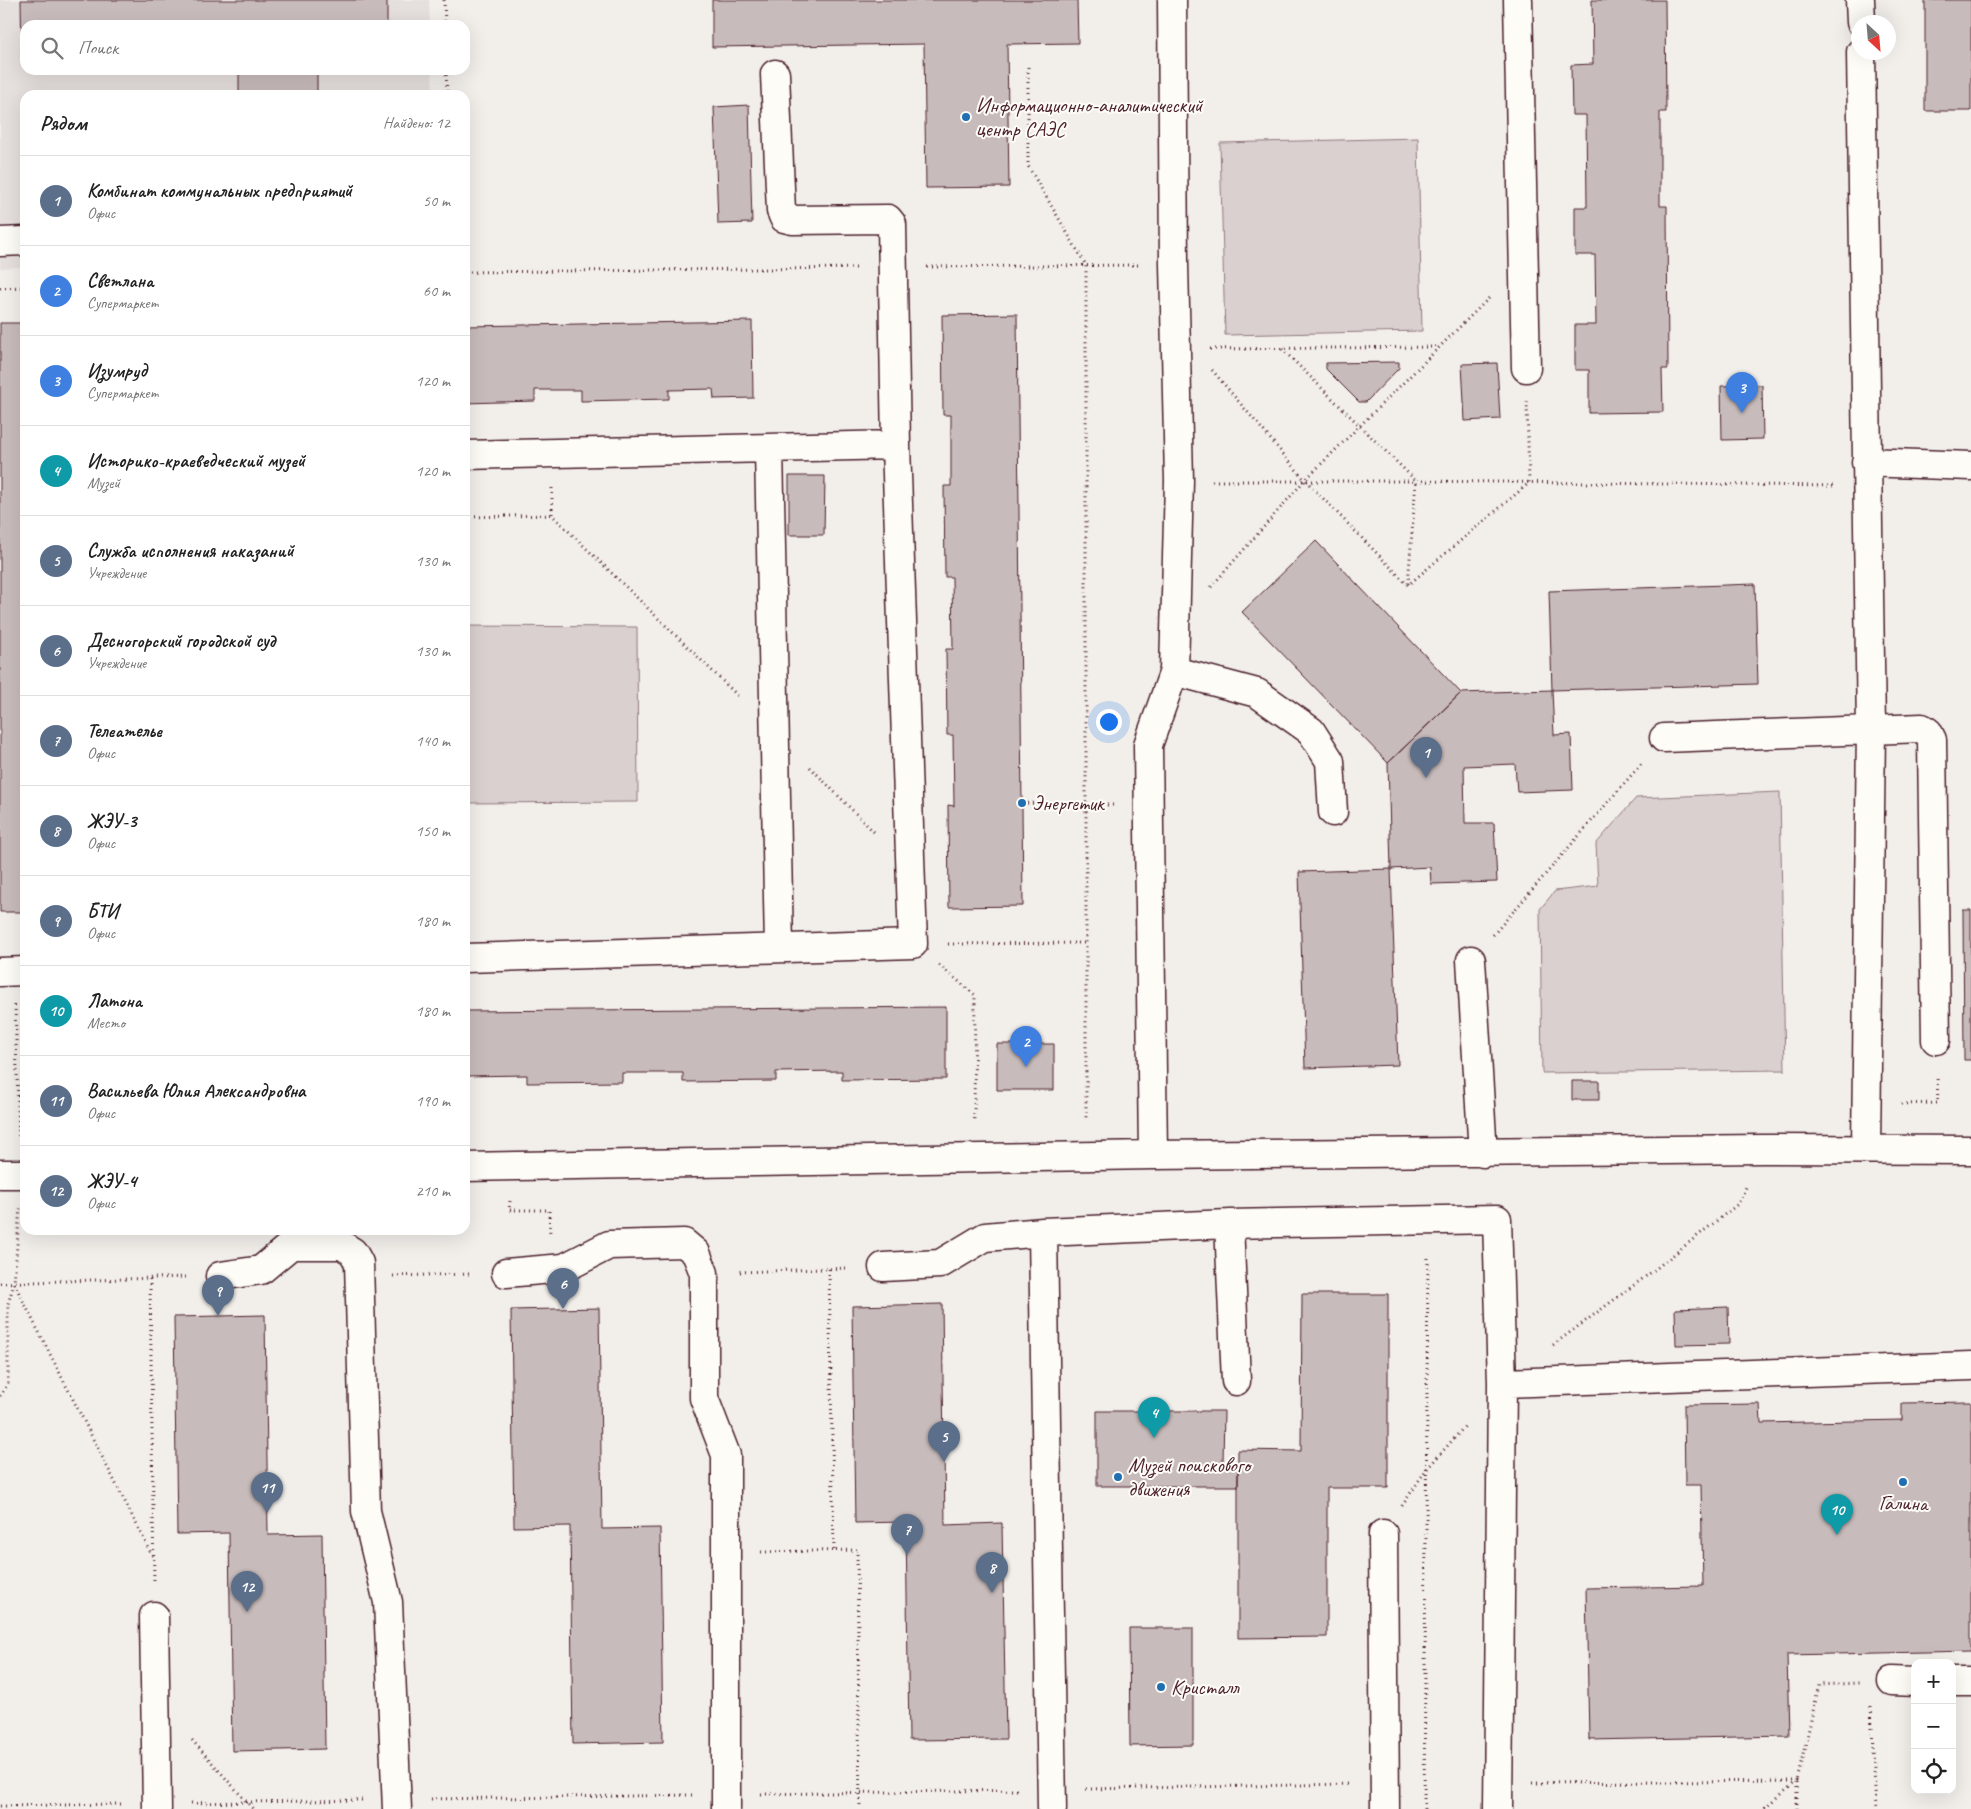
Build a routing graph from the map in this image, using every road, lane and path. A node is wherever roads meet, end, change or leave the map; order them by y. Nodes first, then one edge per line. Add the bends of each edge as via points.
1 (444, 0) edge
2 (1172, 0) edge
3 (1518, 0) edge
4 (1860, 0) edge
5 (1861, 15) edge
6 (445, 20) edge
7 (1861, 60) edge
8 (1028, 67) dead end
9 (775, 74) dead end
10 (446, 75) edge
11 (447, 90) edge
12 (20, 241) edge
13 (0, 242) edge
14 (1174, 264) junction
15 (1524, 264) junction
16 (1086, 265) junction
17 (893, 268) junction
18 (470, 272) edge
19 (20, 287) edge
20 (0, 288) edge
21 (1175, 326) junction
22 (1440, 347) junction
23 (1195, 349) junction
24 (1282, 349) junction
25 (1526, 368) joint
26 (1360, 426) junction
27 (896, 445) junction
28 (769, 448) junction
29 (470, 455) edge
30 (1866, 462) junction
31 (1971, 466) edge
32 (1306, 480) junction
33 (1179, 481) junction
34 (1416, 481) junction
35 (1529, 483) junction
36 (1836, 486) dead end
37 (470, 517) edge
38 (1408, 585) junction
39 (1176, 627) junction
40 (1174, 671) junction
41 (1871, 729) junction
42 (775, 731) junction
43 (1664, 738) joint
44 (1022, 803) dead end
45 (1086, 804) junction
46 (1115, 805) dead end
47 (1333, 812) dead end
48 (910, 869) junction
49 (1086, 943) junction
50 (913, 944) junction
51 (981, 944) dead end
52 (779, 948) junction
53 (470, 958) edge
54 (1471, 960) joint
55 (13, 972) edge
56 (1936, 1040) dead end
57 (1938, 1103) dead end
58 (1895, 1104) dead end
59 (1086, 1118) dead end
60 (972, 1128) dead end
61 (19, 1142) dead end
62 (1866, 1148) junction
63 (1971, 1150) edge
64 (1483, 1153) junction
65 (1153, 1155) junction
66 (470, 1166) edge
67 (0, 1174) edge
68 (20, 1174) edge
69 (1749, 1182) dead end
70 (1738, 1204) dead end
71 (20, 1206) dead end
72 (509, 1210) dead end
73 (549, 1210) dead end
74 (1428, 1220) junction
75 (1229, 1224) junction
76 (1043, 1232) junction
77 (883, 1267) dead end
78 (849, 1268) dead end
79 (829, 1269) junction
80 (506, 1273) joint
81 (704, 1273) junction
82 (220, 1276) dead end
83 (184, 1277) dead end
84 (360, 1277) junction
85 (150, 1279) junction
86 (0, 1283) edge
87 (14, 1283) junction
88 (1971, 1366) edge
89 (1236, 1381) dead end
90 (1502, 1383) junction
91 (0, 1396) edge
92 (1383, 1534) dead end
93 (834, 1551) junction
94 (726, 1552) junction
95 (153, 1558) junction
96 (154, 1616) joint
97 (1892, 1682) edge
98 (1956, 1682) edge
99 (1971, 1682) edge
100 (155, 1698) junction
101 (1797, 1781) junction
102 (1498, 1796) edge
103 (157, 1809) edge
104 (253, 1809) edge
105 (397, 1809) edge
106 (726, 1809) edge
107 (860, 1809) edge
108 (1052, 1809) edge
109 (1385, 1809) edge
110 (1424, 1809) edge
111 (1764, 1809) edge
112 (1797, 1809) edge
113 (1876, 1809) edge

1 - 6 path
2 - 14 street
3 - 15 street
4 - 5 street
7 - 30 street
8 - 16 path via 1028,166
9 - 17 street via 781,211 784,218 888,219 892,224
10 - 11 path
12 - 13 street
14 - 16 path
14 - 21 street
15 - 22 path
15 - 25 street
16 - 17 path
16 - 45 path
17 - 18 path
17 - 27 street
19 - 20 path
21 - 23 path
21 - 33 street
22 - 24 path
22 - 26 path
23 - 24 path
23 - 32 path
24 - 26 path
25 - 35 path
26 - 32 path
26 - 34 path
27 - 28 street
27 - 48 street
28 - 29 street
28 - 42 street
30 - 31 street
30 - 41 street
32 - 33 path
32 - 34 path
32 - 38 path
32 - 39 path
33 - 39 street
34 - 35 path
34 - 38 path
35 - 36 path
35 - 38 path
37 - 42 path via 552,515
39 - 40 street
40 - 47 street via 1258,693 1311,731 1330,761
40 - 65 street via 1148,745
41 - 43 street
41 - 56 street via 1922,728 1932,740
41 - 62 street
42 - 48 path
42 - 52 street
43 - 54 path
44 - 45 path
45 - 46 path
45 - 49 path
48 - 50 street
49 - 51 path
49 - 59 path
50 - 52 street
50 - 60 path via 975,995 976,1121
52 - 53 street
54 - 64 street
55 - 61 path
57 - 58 path
62 - 63 street
62 - 64 street
64 - 65 street
65 - 66 street
67 - 68 street
69 - 70 path
71 - 87 path
72 - 73 path
74 - 75 street
74 - 90 street via 1497,1219
74 - 110 path
75 - 76 street
75 - 89 street
76 - 77 street via 985,1237 940,1264
76 - 108 street
78 - 79 path
79 - 81 path
79 - 93 path
80 - 81 street via 564,1268 609,1245 684,1243 696,1253
80 - 84 path
81 - 94 street via 704,1398 726,1454
82 - 84 street via 261,1270 291,1245 342,1245 353,1252 359,1263
83 - 85 path
84 - 105 street via 366,1512 388,1602
85 - 87 path
85 - 95 path
86 - 87 path
87 - 91 path via 8,1304 8,1384
87 - 95 path
88 - 90 street
90 - 102 street
92 - 109 street
93 - 94 path
93 - 107 path via 856,1550
94 - 106 street
95 - 96 path
96 - 100 street
97 - 101 path via 1818,1685
97 - 113 path
98 - 99 street
100 - 103 street
100 - 104 path
101 - 102 path
101 - 111 path
101 - 112 path

